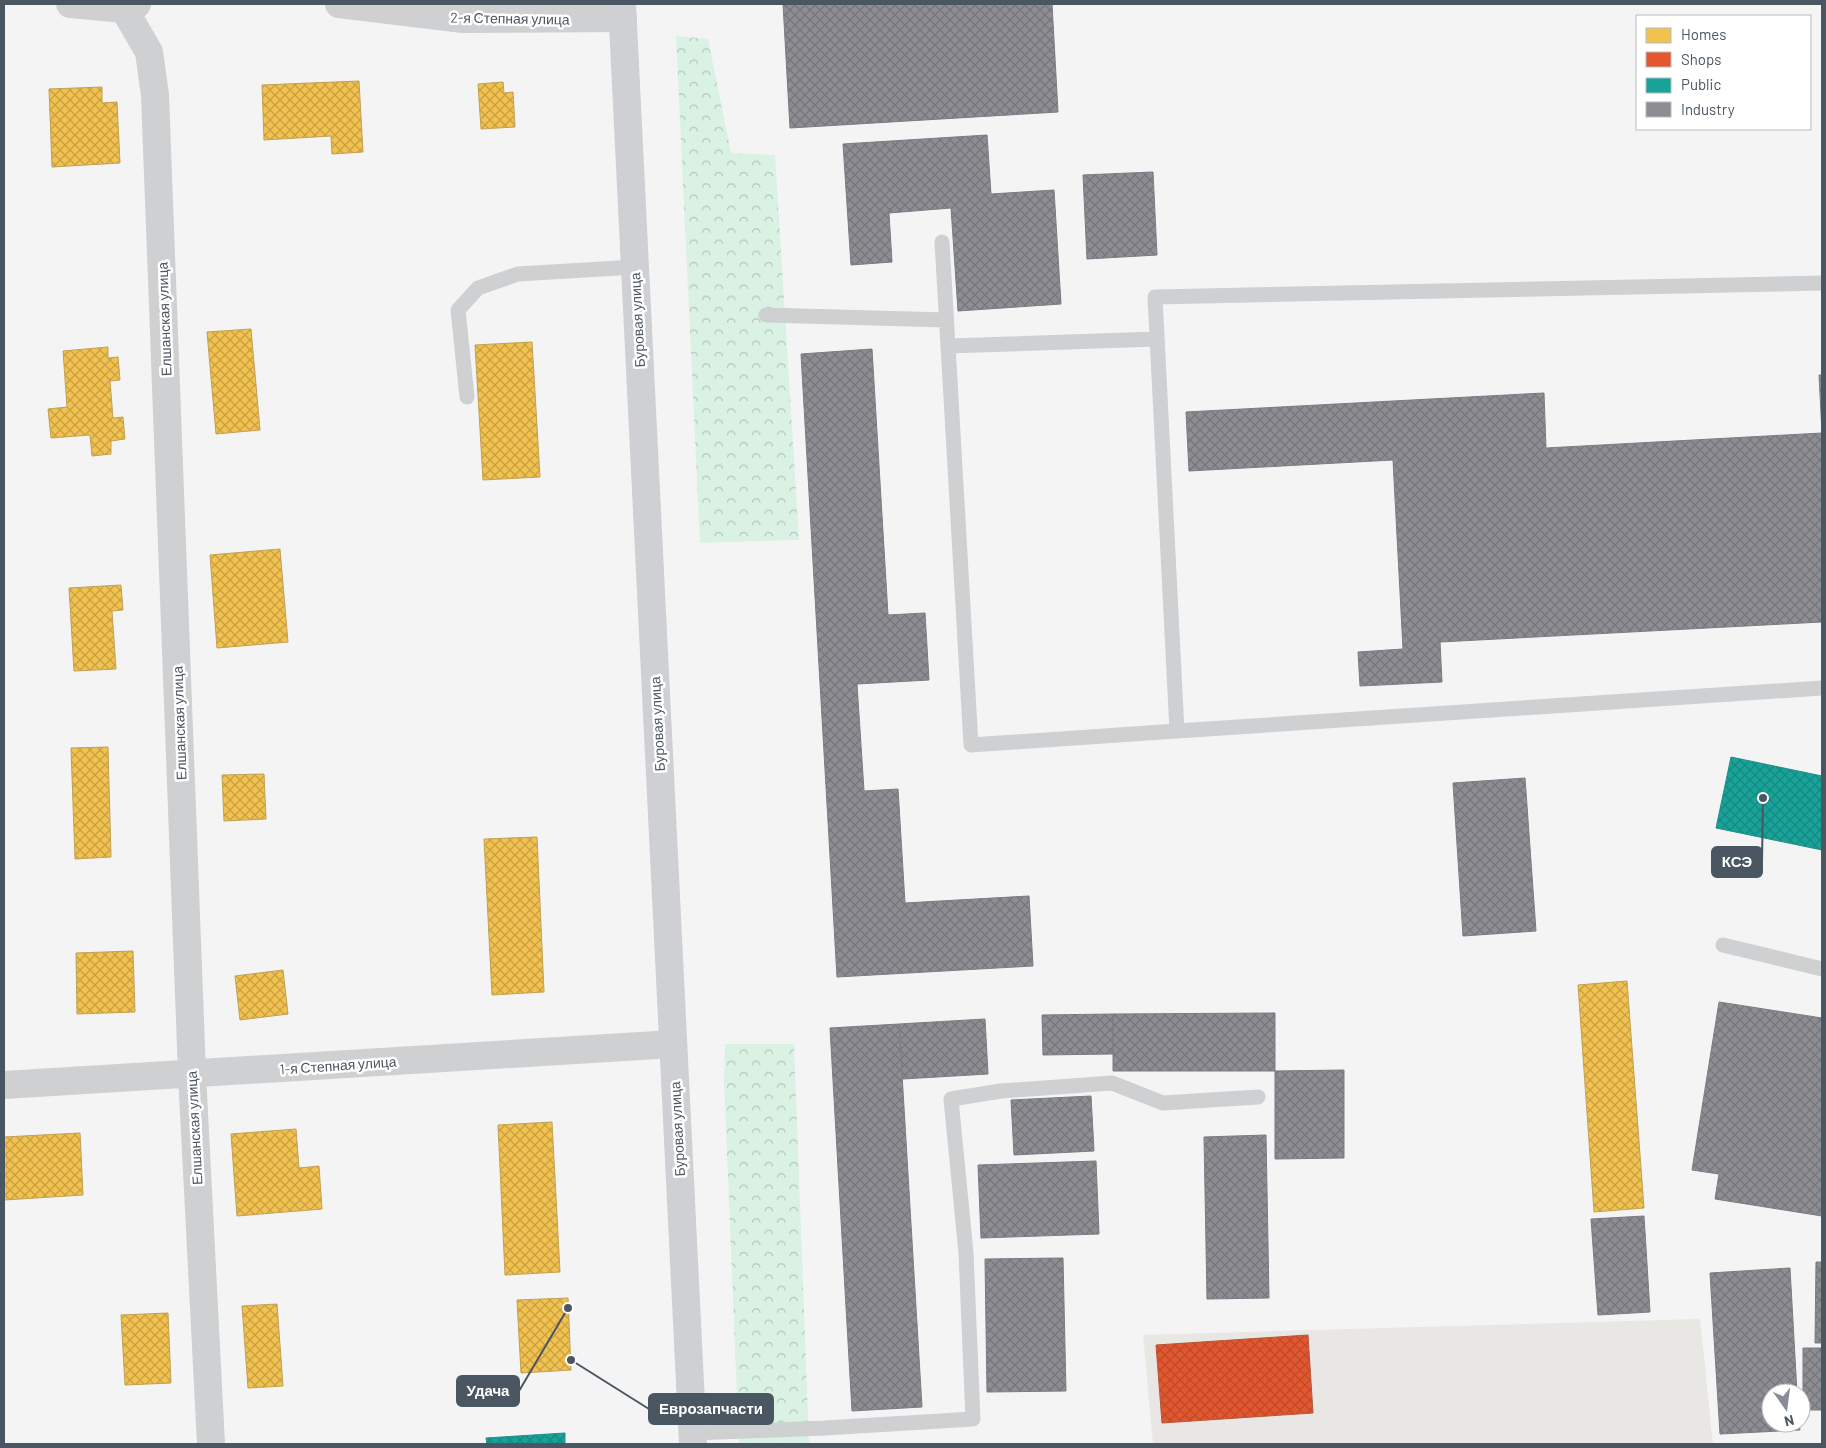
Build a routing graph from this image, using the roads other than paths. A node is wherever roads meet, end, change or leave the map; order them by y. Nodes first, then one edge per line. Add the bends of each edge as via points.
1 (70, 4) edge
2 (339, 4) edge
3 (131, 6) edge
4 (622, 11) edge
5 (942, 242) dead end
6 (635, 267) junction
7 (1822, 283) edge
8 (766, 314) dead end
9 (946, 320) junction
10 (1157, 339) junction
11 (948, 346) junction
12 (467, 397) dead end
13 (1822, 688) edge
14 (1177, 731) junction
15 (1723, 945) dead end
16 (1822, 969) edge
17 (673, 1044) junction
18 (192, 1074) junction
19 (4, 1085) edge
20 (1258, 1097) dead end
21 (693, 1439) edge
22 (211, 1444) edge

1 - 3 street
2 - 4 street, 2-я Степная улица via 463,20
3 - 18 street, Елшанская улица via 149,52 155,95
4 - 6 main road, Буровая улица
5 - 9 lane
6 - 12 lane via 518,274 478,288 458,310
6 - 17 main road, Буровая улица
7 - 10 lane via 1155,297
8 - 9 lane
9 - 11 lane
10 - 11 lane
10 - 14 lane
11 - 14 lane via 971,745
13 - 14 lane
15 - 16 lane
17 - 18 street, 1-я Степная улица
17 - 21 main road, Буровая улица
18 - 19 street, 1-я Степная улица
18 - 22 street, Елшанская улица
20 - 21 lane via 1163,1103 1112,1083 1000,1090 951,1100 966,1253 973,1419

